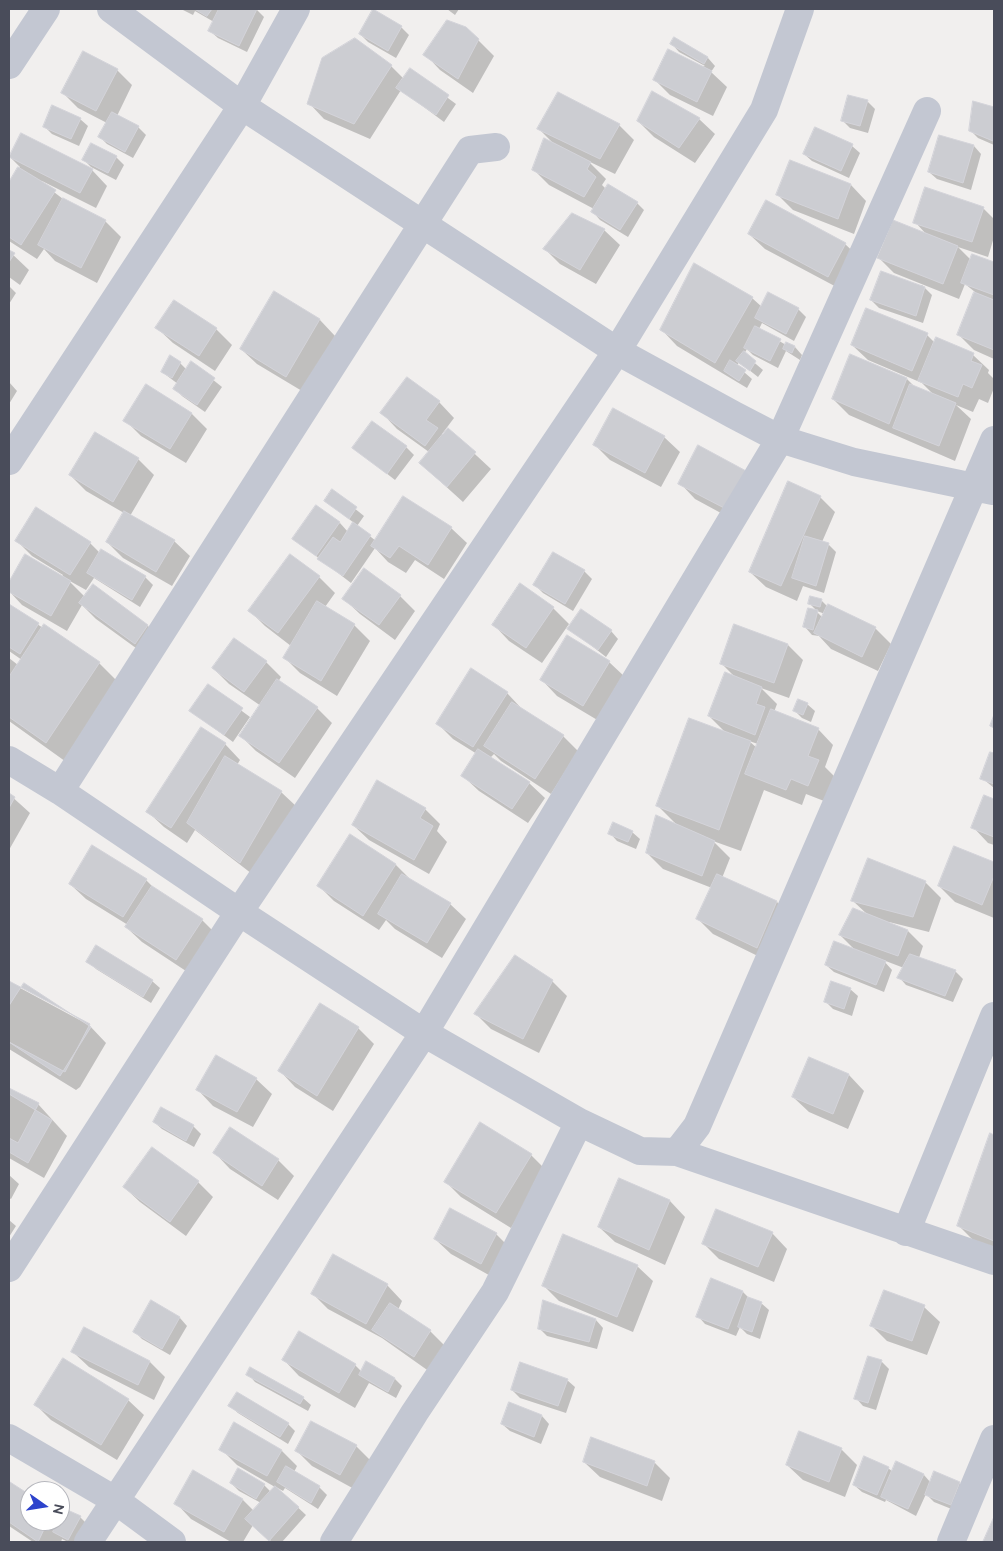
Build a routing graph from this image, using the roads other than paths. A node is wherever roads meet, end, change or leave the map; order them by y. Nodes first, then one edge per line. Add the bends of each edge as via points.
1 (46, 9) edge
2 (111, 9) edge
3 (296, 9) edge
4 (800, 9) edge
5 (9, 65) edge
6 (242, 106) junction
7 (927, 111) dead end
8 (496, 147) dead end
9 (424, 225) junction
10 (617, 350) junction
11 (780, 439) junction
12 (994, 440) edge
13 (9, 461) edge
14 (985, 489) edge
15 (9, 760) edge
16 (60, 791) junction
17 (239, 912) junction
18 (994, 1016) edge
19 (424, 1033) junction
20 (579, 1122) junction
21 (676, 1152) junction
22 (906, 1232) junction
23 (994, 1261) edge
24 (9, 1268) edge
25 (9, 1438) edge
26 (994, 1439) edge
27 (115, 1500) junction
28 (88, 1542) edge
29 (172, 1542) edge
30 (334, 1542) edge
31 (951, 1542) edge

1 - 5 street
2 - 6 street
3 - 6 street
4 - 10 street via 764,110
6 - 9 street
6 - 13 street
7 - 11 street
8 - 9 street via 470,150
9 - 10 street
9 - 16 street
10 - 11 street
10 - 17 street
11 - 14 street via 854,462
11 - 19 street
12 - 14 street
14 - 21 street via 698,1126
15 - 16 street
16 - 17 street
17 - 19 street
17 - 24 street
18 - 22 street
19 - 20 street
19 - 27 street
20 - 21 street via 640,1152
20 - 30 street via 495,1292
21 - 22 street
22 - 23 street
25 - 27 street
26 - 31 street
27 - 28 street
27 - 29 street

